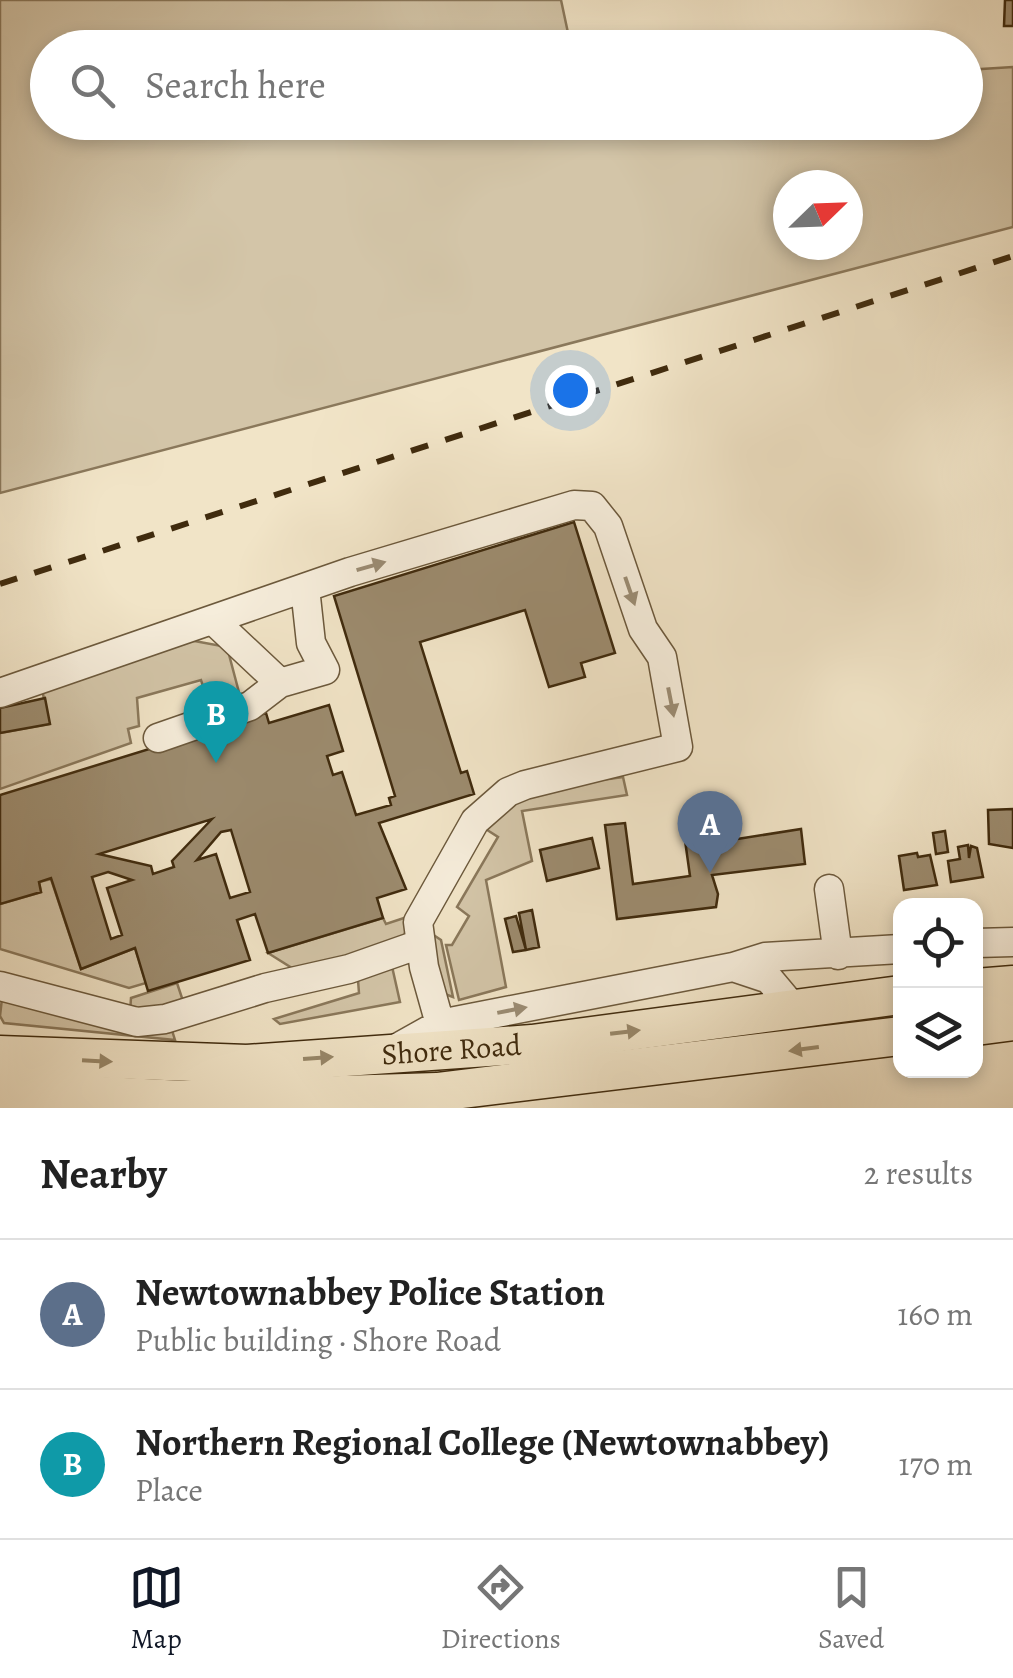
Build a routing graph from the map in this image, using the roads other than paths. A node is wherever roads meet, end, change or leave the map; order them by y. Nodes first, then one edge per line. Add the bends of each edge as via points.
1 (305, 588) junction
2 (213, 620) junction
3 (280, 683) junction
4 (0, 693) edge
5 (158, 738) dead end
6 (830, 889) dead end
7 (1013, 942) edge
8 (983, 943) edge
9 (420, 944) junction
10 (893, 950) edge
11 (825, 956) junction
12 (733, 967) junction
13 (1013, 985) edge
14 (0, 986) edge
15 (983, 987) edge
16 (893, 996) edge
17 (788, 1000) junction
18 (1013, 1021) edge
19 (440, 1024) junction
20 (983, 1025) edge
21 (893, 1037) edge
22 (388, 1053) junction
23 (0, 1055) edge
24 (0, 1091) edge
25 (186, 1104) edge
26 (251, 1104) edge

1 - 2 street
1 - 3 street via 311,643 326,670
1 -> 9 street via 574,505 592,506 608,526 643,629 662,657 678,746 508,792 475,822 418,922
2 - 3 street
2 - 4 street
3 - 5 street via 250,706
6 - 11 street
7 - 8 street
9 - 14 street via 349,969 136,1022
9 - 19 street
10 - 11 street
11 - 12 street via 765,957
11 - 17 street
12 - 17 street via 768,979
19 -> 12 street
13 - 15 highway
16 - 17 highway, Shore Road
22 -> 17 highway, Shore Road via 532,1044
18 - 20 highway
19 - 22 street
21 -> 26 highway, Shore Road via 438,1092
23 -> 22 highway, Shore Road via 228,1064
24 - 25 highway, Shore Road
25 - 26 highway, Shore Road

